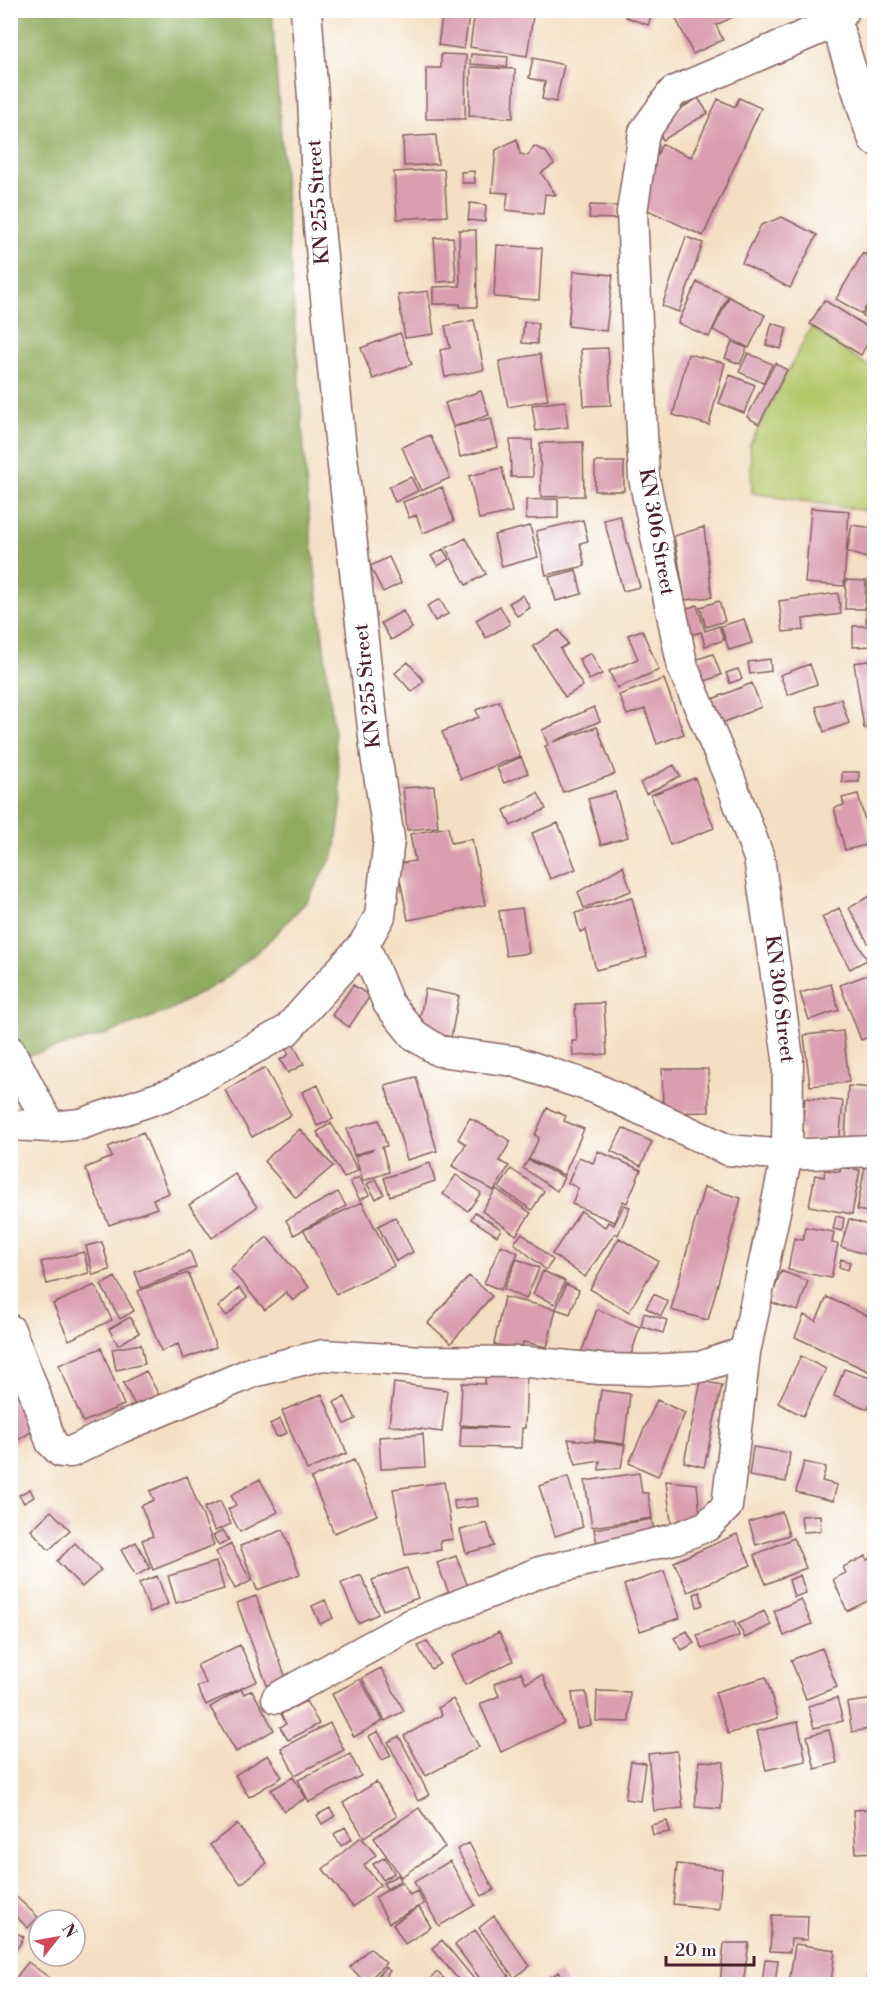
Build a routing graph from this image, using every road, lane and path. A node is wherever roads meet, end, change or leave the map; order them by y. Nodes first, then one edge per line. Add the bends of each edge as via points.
1 (306, 10) edge
2 (840, 16) edge
3 (874, 140) edge
4 (364, 944) junction
5 (10, 1051) edge
6 (10, 1125) edge
7 (50, 1127) junction
8 (874, 1151) edge
9 (787, 1155) junction
10 (10, 1330) edge
11 (745, 1352) junction
12 (277, 1698) dead end

1 - 4 street, KN 255 Street via 319,227 333,368 389,839 380,916
2 - 3 street
2 - 9 street, KN 306 Street via 673,92 644,132 632,212 644,478 683,668 759,858 788,1058
4 - 7 street, KN 255 Street via 286,1031 173,1093 81,1124
4 - 9 street via 388,1003 414,1035 439,1051 513,1061 596,1088 728,1150
5 - 7 street
6 - 7 street, KN 255 Street
8 - 9 street
9 - 11 street, KN 306 Street
10 - 11 street via 51,1442 61,1452 71,1452 253,1372 322,1355 649,1370 700,1367
11 - 12 street, KN 306 Street via 727,1506 707,1526 674,1539 540,1572 412,1624

